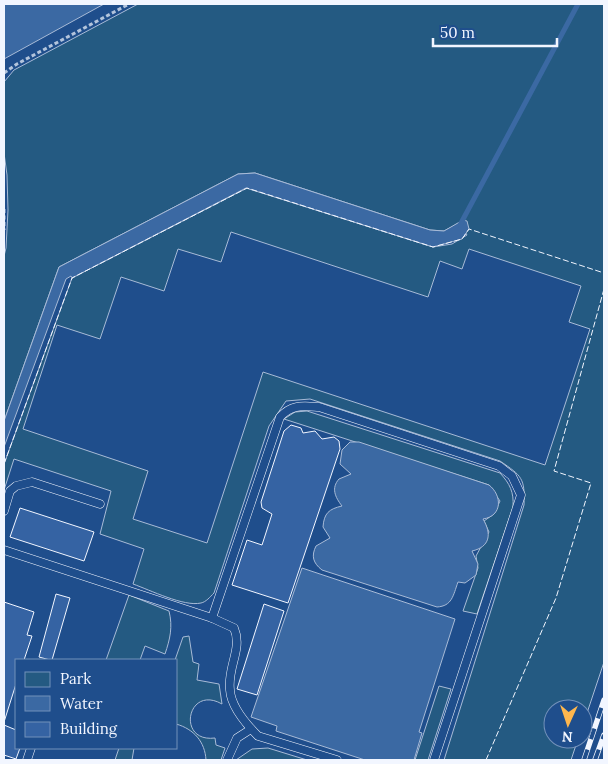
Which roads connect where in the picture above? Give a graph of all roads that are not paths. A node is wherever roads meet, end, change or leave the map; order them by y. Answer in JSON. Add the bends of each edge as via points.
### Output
{"nodes":[{"id":1,"x":100,"y":504,"type":"dead end"},
{"id":2,"x":4,"y":511,"type":"edge"},
{"id":3,"x":4,"y":550,"type":"edge"},
{"id":4,"x":212,"y":618,"type":"junction"},
{"id":5,"x":251,"y":729,"type":"junction"},
{"id":6,"x":227,"y":760,"type":"edge"},
{"id":7,"x":337,"y":760,"type":"edge"},
{"id":8,"x":434,"y":760,"type":"edge"}],
"edges":[{"from":1,"to":2,"type":"lane","via":[[32,482],[10,490]]},
{"from":3,"to":4,"type":"lane"},
{"from":4,"to":5,"type":"lane","via":[[234,628],[237,636],[229,690]]},
{"from":4,"to":8,"type":"lane","via":[[280,417],[287,409],[297,405],[319,407],[499,466],[512,476],[520,494]]},
{"from":5,"to":6,"type":"lane","via":[[237,738]]},
{"from":5,"to":7,"type":"lane","via":[[258,736]]}]}
